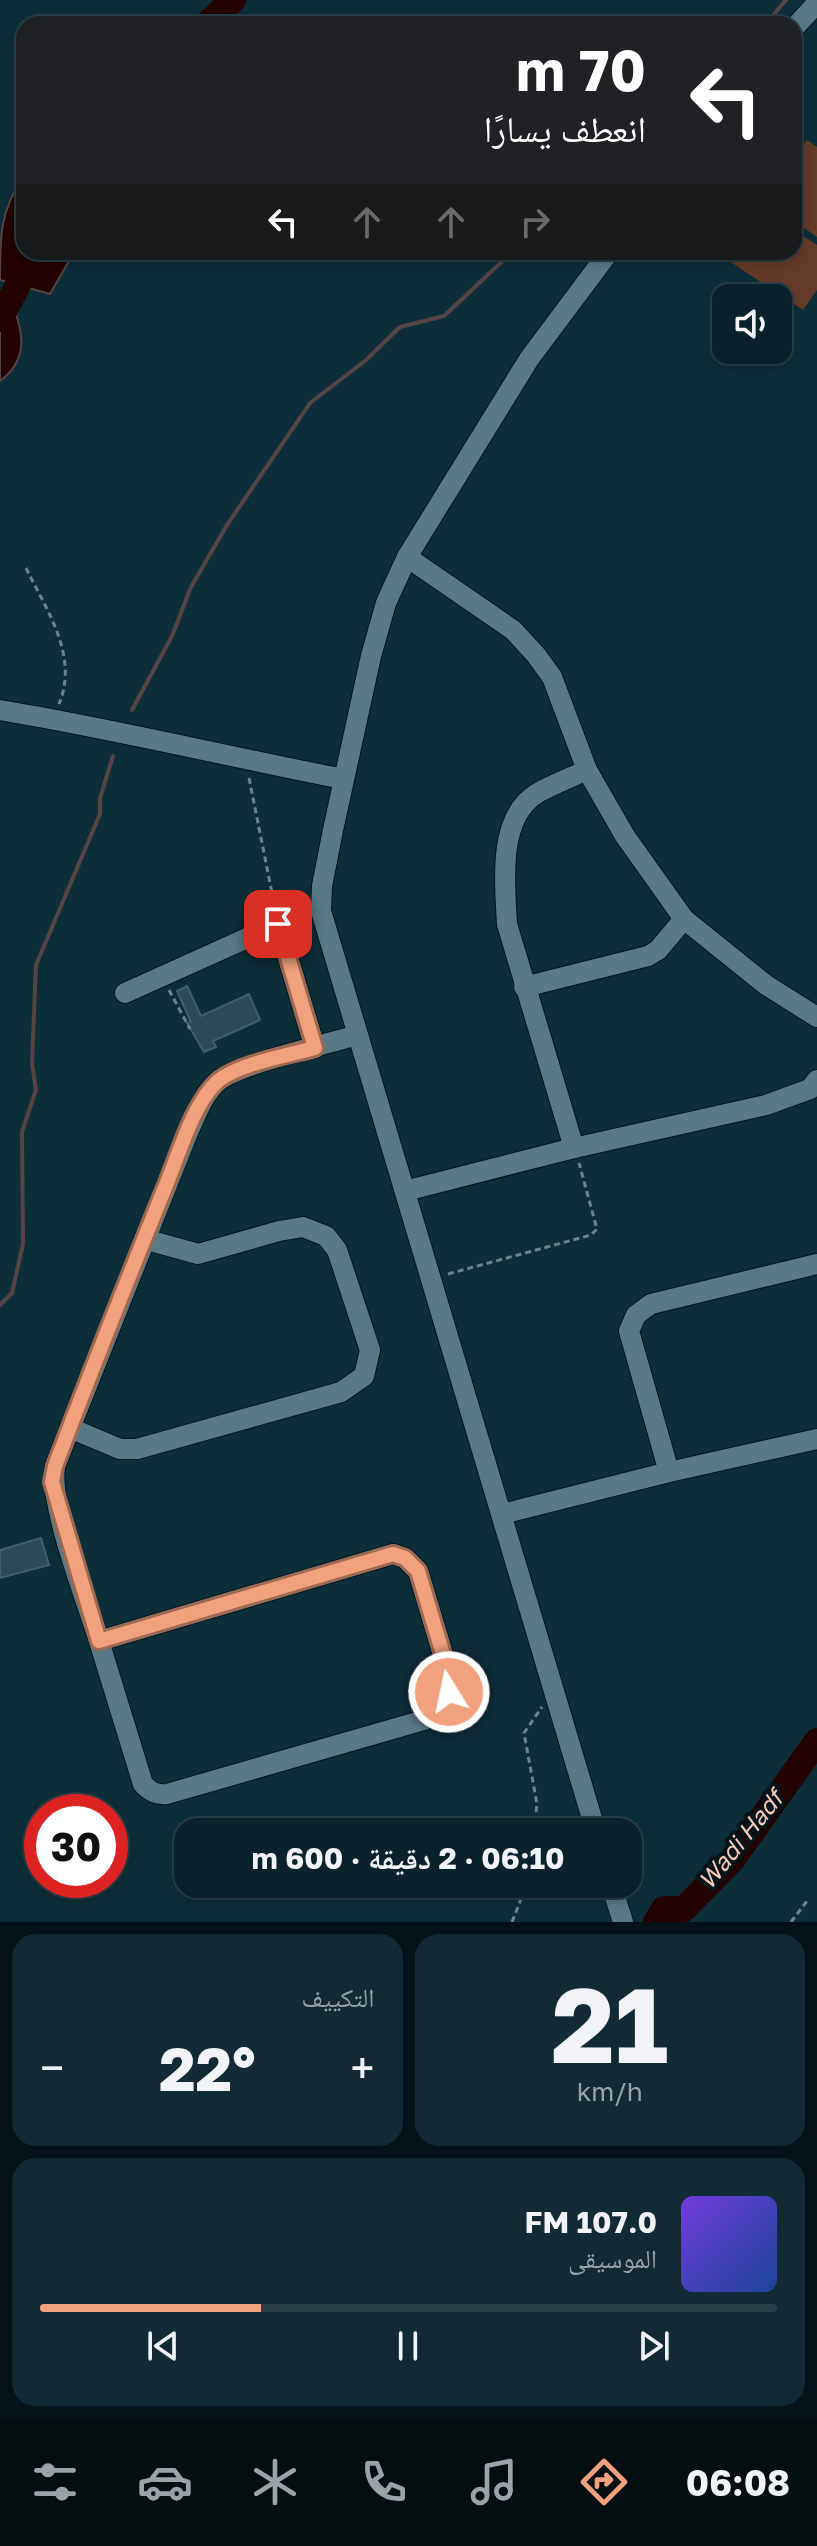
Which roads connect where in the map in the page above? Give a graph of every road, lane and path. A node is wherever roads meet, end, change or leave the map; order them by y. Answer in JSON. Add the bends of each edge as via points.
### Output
{"nodes":[{"id":1,"x":817,"y":3,"type":"edge"},
{"id":2,"x":802,"y":19,"type":"edge"},
{"id":3,"x":603,"y":260,"type":"edge"},
{"id":4,"x":407,"y":557,"type":"junction"},
{"id":5,"x":26,"y":568,"type":"dead end"},
{"id":6,"x":0,"y":710,"type":"edge"},
{"id":7,"x":53,"y":718,"type":"junction"},
{"id":8,"x":244,"y":760,"type":"junction"},
{"id":9,"x":587,"y":770,"type":"junction"},
{"id":10,"x":344,"y":779,"type":"junction"},
{"id":11,"x":684,"y":919,"type":"junction"},
{"id":12,"x":278,"y":924,"type":"junction"},
{"id":13,"x":162,"y":976,"type":"junction"},
{"id":14,"x":524,"y":987,"type":"junction"},
{"id":15,"x":125,"y":993,"type":"dead end"},
{"id":16,"x":817,"y":1017,"type":"edge"},
{"id":17,"x":190,"y":1029,"type":"dead end"},
{"id":18,"x":357,"y":1035,"type":"junction"},
{"id":19,"x":315,"y":1048,"type":"junction"},
{"id":20,"x":817,"y":1080,"type":"edge"},
{"id":21,"x":574,"y":1148,"type":"junction"},
{"id":22,"x":405,"y":1191,"type":"junction"},
{"id":23,"x":144,"y":1239,"type":"junction"},
{"id":24,"x":817,"y":1264,"type":"edge"},
{"id":25,"x":432,"y":1279,"type":"junction"},
{"id":26,"x":70,"y":1428,"type":"junction"},
{"id":27,"x":817,"y":1439,"type":"edge"},
{"id":28,"x":669,"y":1472,"type":"junction"},
{"id":29,"x":502,"y":1514,"type":"junction"},
{"id":30,"x":99,"y":1641,"type":"junction"},
{"id":31,"x":553,"y":1690,"type":"junction"},
{"id":32,"x":536,"y":1818,"type":"edge"},
{"id":33,"x":592,"y":1818,"type":"edge"},
{"id":34,"x":521,"y":1898,"type":"edge"},
{"id":35,"x":615,"y":1898,"type":"edge"},
{"id":36,"x":807,"y":1901,"type":"dead end"},
{"id":37,"x":512,"y":1922,"type":"edge"},
{"id":38,"x":623,"y":1922,"type":"edge"},
{"id":39,"x":791,"y":1922,"type":"edge"}],
"edges":[{"from":1,"to":2,"type":"street"},
{"from":3,"to":4,"type":"street","via":[[529,359]]},
{"from":4,"to":9,"type":"street","via":[[513,630],[536,655],[552,677]]},
{"from":4,"to":10,"type":"street","via":[[386,603]]},
{"from":5,"to":7,"type":"path","via":[[66,658],[66,688]]},
{"from":6,"to":7,"type":"street"},
{"from":7,"to":8,"type":"street"},
{"from":8,"to":10,"type":"street"},
{"from":8,"to":12,"type":"path"},
{"from":9,"to":11,"type":"street","via":[[625,836]]},
{"from":9,"to":14,"type":"street","via":[[534,795],[517,812],[510,834],[507,924]]},
{"from":10,"to":18,"type":"street","via":[[321,911]]},
{"from":11,"to":14,"type":"street","via":[[648,956]]},
{"from":11,"to":16,"type":"street","via":[[766,985]]},
{"from":12,"to":13,"type":"street"},
{"from":12,"to":19,"type":"street"},
{"from":13,"to":15,"type":"street"},
{"from":13,"to":17,"type":"path"},
{"from":14,"to":21,"type":"street"},
{"from":18,"to":19,"type":"street"},
{"from":18,"to":22,"type":"street"},
{"from":19,"to":23,"type":"street","via":[[220,1079],[189,1130]]},
{"from":20,"to":21,"type":"street","via":[[810,1089],[766,1105]]},
{"from":21,"to":22,"type":"street"},
{"from":21,"to":25,"type":"path","via":[[597,1229],[591,1235]]},
{"from":22,"to":25,"type":"street"},
{"from":23,"to":26,"type":"street"},
{"from":23,"to":26,"type":"street","via":[[198,1254],[303,1227],[326,1236],[337,1250],[370,1350],[364,1376],[341,1392],[137,1449],[120,1449]]},
{"from":24,"to":28,"type":"street","via":[[651,1304],[636,1315],[629,1331]]},
{"from":25,"to":29,"type":"street"},
{"from":26,"to":30,"type":"street","via":[[52,1482]]},
{"from":27,"to":28,"type":"street"},
{"from":28,"to":29,"type":"street"},
{"from":29,"to":31,"type":"street"},
{"from":30,"to":30,"type":"street","via":[[143,1784],[160,1795],[424,1720],[437,1711],[451,1681],[418,1571],[393,1554]]},
{"from":31,"to":32,"type":"path","via":[[524,1733]]},
{"from":31,"to":33,"type":"street"},
{"from":34,"to":37,"type":"path"},
{"from":35,"to":38,"type":"street"},
{"from":36,"to":39,"type":"path"}]}
